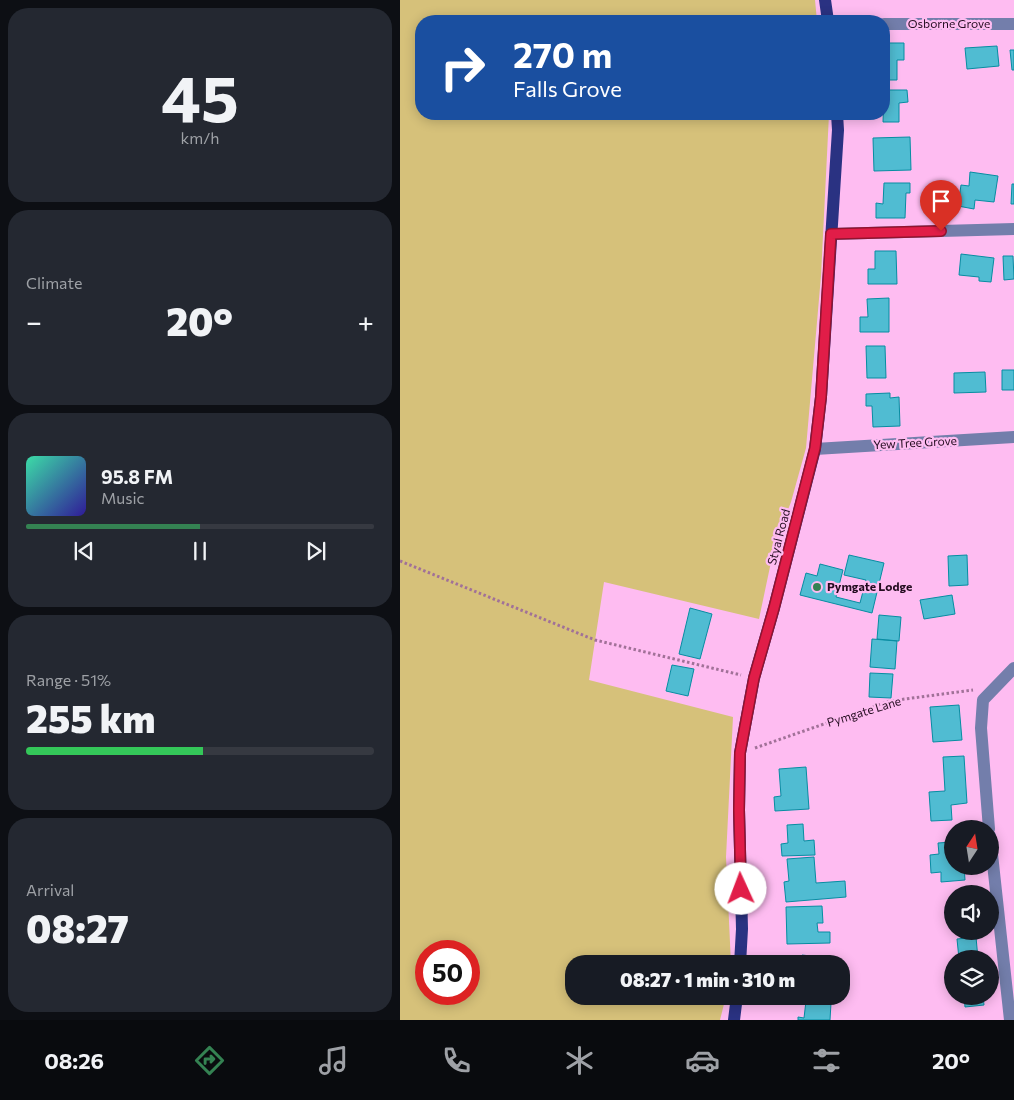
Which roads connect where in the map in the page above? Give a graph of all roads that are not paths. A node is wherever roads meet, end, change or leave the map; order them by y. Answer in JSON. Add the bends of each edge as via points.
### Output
{"nodes":[{"id":1,"x":825,"y":0,"type":"edge"},
{"id":2,"x":827,"y":15,"type":"edge"},
{"id":3,"x":890,"y":24,"type":"edge"},
{"id":4,"x":1014,"y":24,"type":"edge"},
{"id":5,"x":837,"y":120,"type":"edge"},
{"id":6,"x":1014,"y":229,"type":"edge"},
{"id":7,"x":831,"y":234,"type":"junction"},
{"id":8,"x":1014,"y":437,"type":"edge"},
{"id":9,"x":815,"y":448,"type":"junction"},
{"id":10,"x":1014,"y":668,"type":"edge"},
{"id":11,"x":988,"y":820,"type":"edge"},
{"id":12,"x":996,"y":875,"type":"edge"},
{"id":13,"x":741,"y":955,"type":"edge"},
{"id":14,"x":1009,"y":966,"type":"edge"},
{"id":15,"x":736,"y":1005,"type":"edge"},
{"id":16,"x":734,"y":1020,"type":"edge"},
{"id":17,"x":1010,"y":1020,"type":"edge"}],
"edges":[{"from":1,"to":2,"type":"main road"},
{"from":3,"to":4,"type":"street","name":"Osborne Grove"},
{"from":5,"to":7,"type":"main road","name":"Styal Road"},
{"from":6,"to":7,"type":"street"},
{"from":7,"to":9,"type":"main road","name":"Styal Road"},
{"from":8,"to":9,"type":"street","name":"Yew Tree Grove"},
{"from":9,"to":13,"type":"main road","name":"Styal Road","via":[[754,678],[740,753]]},
{"from":10,"to":11,"type":"street","via":[[983,700],[980,728]]},
{"from":12,"to":14,"type":"street"},
{"from":14,"to":17,"type":"street"},
{"from":15,"to":16,"type":"main road"}]}
